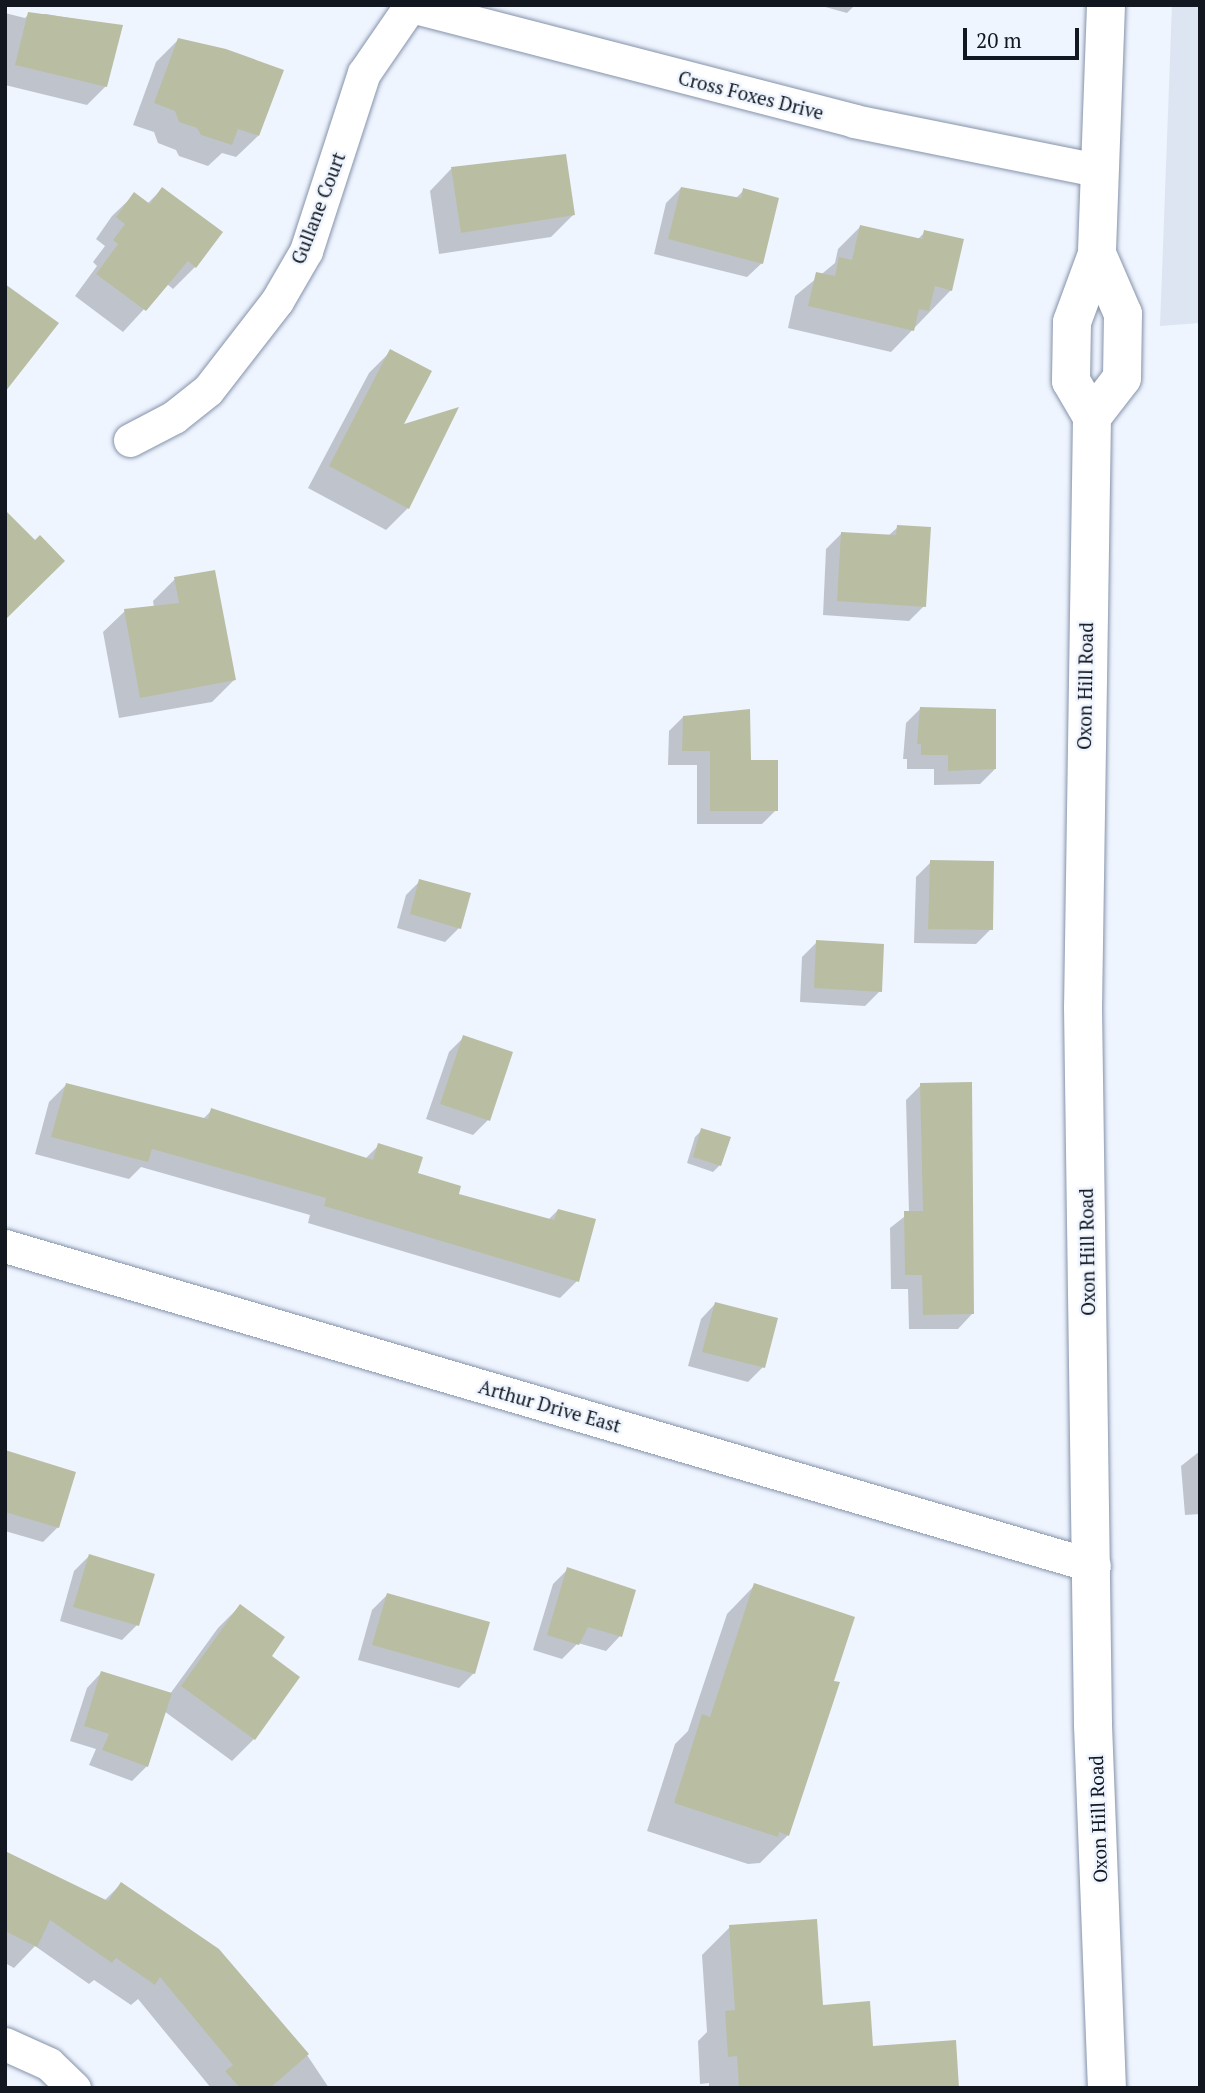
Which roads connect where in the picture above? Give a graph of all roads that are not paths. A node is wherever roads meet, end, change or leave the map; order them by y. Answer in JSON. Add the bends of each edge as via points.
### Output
{"nodes":[{"id":1,"x":1106,"y":5,"type":"edge"},
{"id":2,"x":409,"y":6,"type":"edge"},
{"id":3,"x":1098,"y":170,"type":"junction"},
{"id":4,"x":1097,"y":254,"type":"junction"},
{"id":5,"x":1092,"y":417,"type":"junction"},
{"id":6,"x":130,"y":440,"type":"dead end"},
{"id":7,"x":5,"y":1246,"type":"edge"},
{"id":8,"x":1094,"y":1566,"type":"junction"},
{"id":9,"x":5,"y":2044,"type":"edge"},
{"id":10,"x":75,"y":2088,"type":"edge"},
{"id":11,"x":1107,"y":2088,"type":"edge"}],
"edges":[{"from":1,"to":3,"type":"main road"},
{"from":2,"to":3,"type":"street","name":"Cross Foxes Drive","via":[[854,121]]},
{"from":2,"to":6,"type":"street","name":"Gullane Court","via":[[364,73],[306,251],[277,301],[208,390],[174,417]]},
{"from":3,"to":4,"type":"main road"},
{"from":4,"to":5,"type":"main road","via":[[1072,322],[1071,381]]},
{"from":4,"to":5,"type":"main road","via":[[1123,314],[1122,379]]},
{"from":5,"to":8,"type":"main road","name":"Oxon Hill Road","via":[[1082,939]]},
{"from":7,"to":8,"type":"street","name":"Arthur Drive East"},
{"from":8,"to":11,"type":"main road","name":"Oxon Hill Road","via":[[1093,1725]]},
{"from":9,"to":10,"type":"street","via":[[49,2064]]}]}
